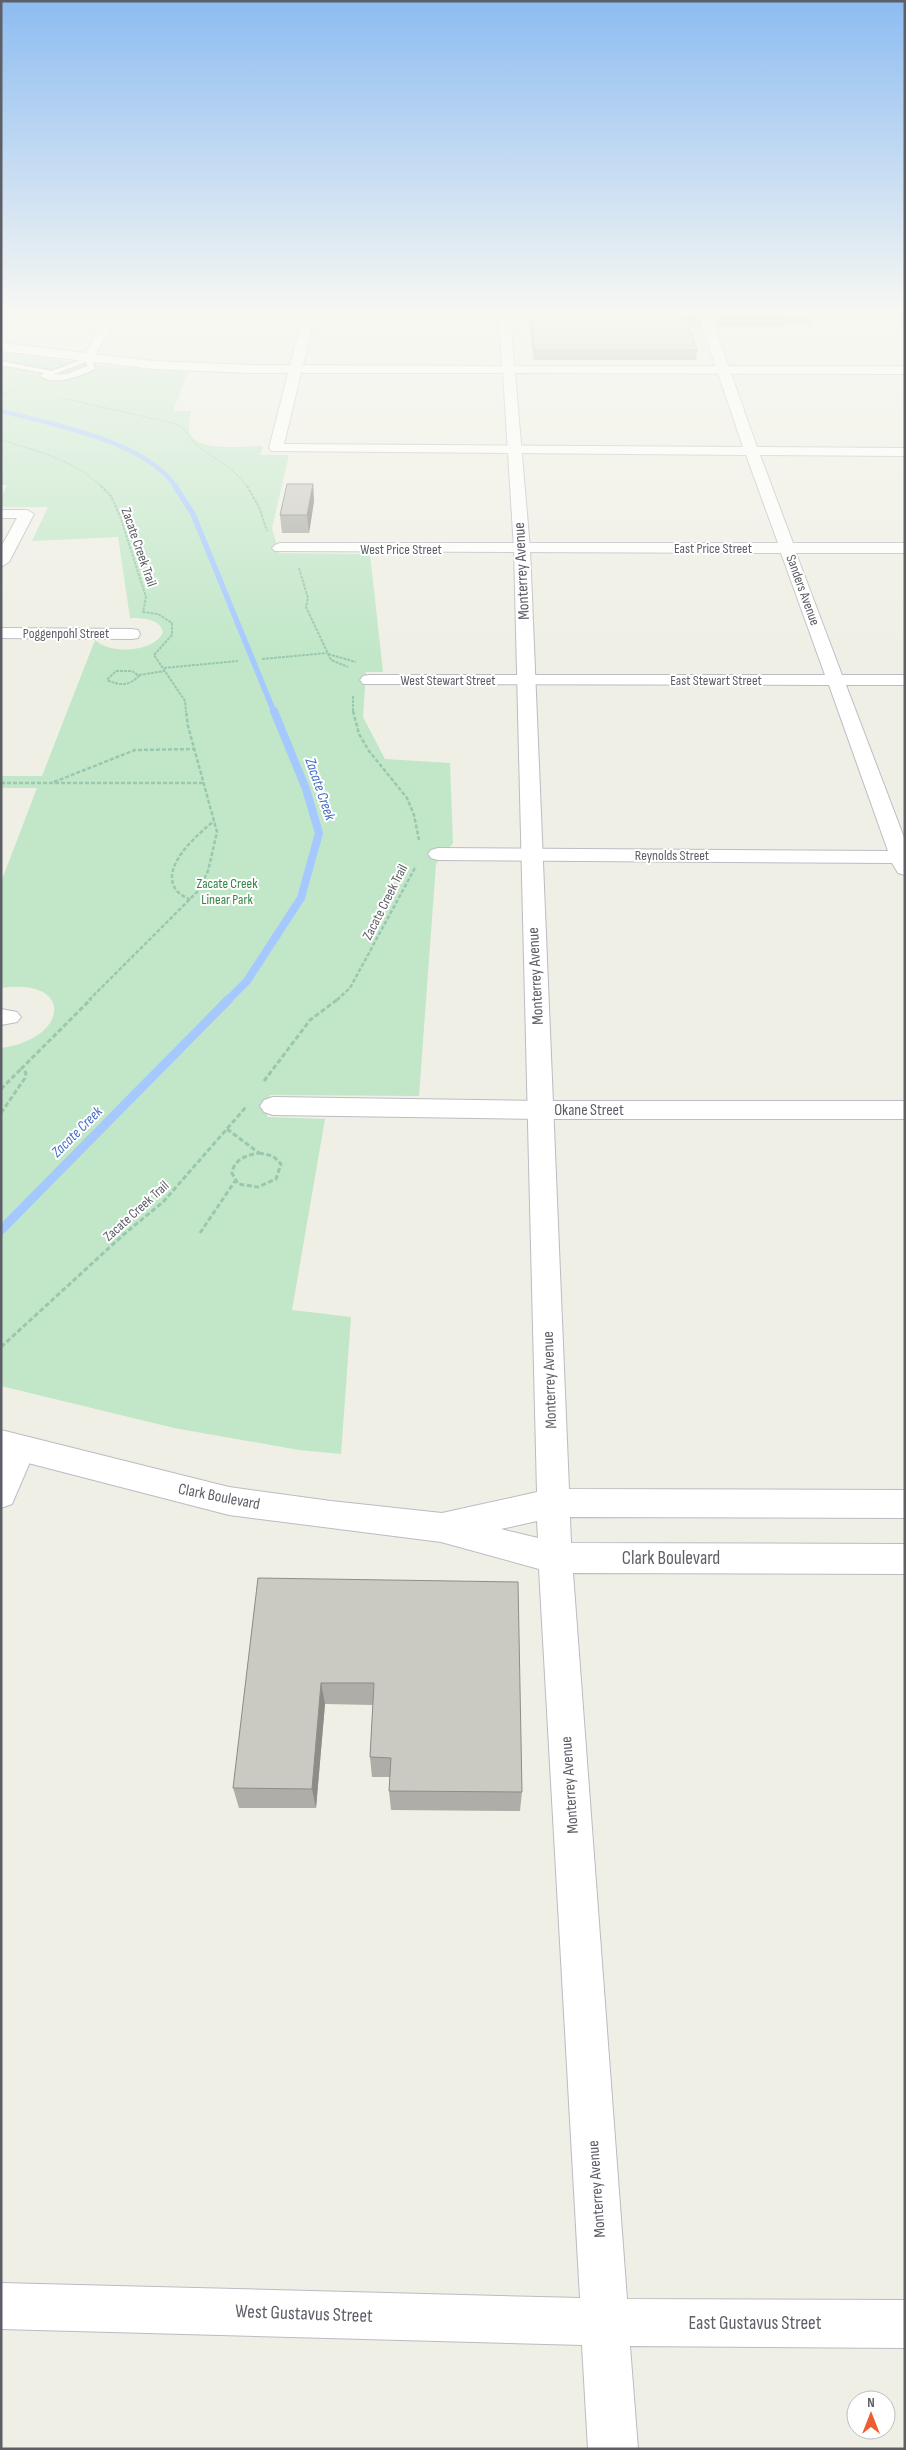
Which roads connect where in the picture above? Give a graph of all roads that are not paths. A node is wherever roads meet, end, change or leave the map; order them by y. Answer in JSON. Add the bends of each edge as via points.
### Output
{"nodes":[{"id":1,"x":282,"y":425,"type":"edge"},
{"id":2,"x":512,"y":425,"type":"edge"},
{"id":3,"x":743,"y":425,"type":"edge"},
{"id":4,"x":514,"y":450,"type":"junction"},
{"id":5,"x":751,"y":450,"type":"junction"},
{"id":6,"x":905,"y":452,"type":"edge"},
{"id":7,"x":1,"y":514,"type":"edge"},
{"id":8,"x":274,"y":544,"type":"road end"},
{"id":9,"x":787,"y":548,"type":"junction"},
{"id":10,"x":905,"y":548,"type":"edge"},
{"id":11,"x":522,"y":549,"type":"junction"},
{"id":12,"x":1,"y":562,"type":"edge"},
{"id":13,"x":1,"y":633,"type":"edge"},
{"id":14,"x":132,"y":634,"type":"dead end"},
{"id":15,"x":369,"y":680,"type":"dead end"},
{"id":16,"x":527,"y":680,"type":"junction"},
{"id":17,"x":836,"y":680,"type":"junction"},
{"id":18,"x":905,"y":680,"type":"edge"},
{"id":19,"x":438,"y":854,"type":"dead end"},
{"id":20,"x":530,"y":854,"type":"junction"},
{"id":21,"x":903,"y":861,"type":"edge"},
{"id":22,"x":273,"y":1106,"type":"dead end"},
{"id":23,"x":542,"y":1110,"type":"junction"},
{"id":24,"x":905,"y":1110,"type":"edge"},
{"id":25,"x":10,"y":1445,"type":"edge"},
{"id":26,"x":1,"y":1494,"type":"edge"},
{"id":27,"x":554,"y":1503,"type":"junction"},
{"id":28,"x":905,"y":1504,"type":"edge"},
{"id":29,"x":441,"y":1527,"type":"junction"},
{"id":30,"x":555,"y":1558,"type":"junction"},
{"id":31,"x":905,"y":1559,"type":"edge"},
{"id":32,"x":1,"y":2306,"type":"edge"},
{"id":33,"x":606,"y":2322,"type":"junction"},
{"id":34,"x":905,"y":2324,"type":"edge"},
{"id":35,"x":613,"y":2449,"type":"edge"}],
"edges":[{"from":1,"to":4,"type":"street","via":[[276,448]]},
{"from":2,"to":4,"type":"street","name":"Monterrey Avenue"},
{"from":3,"to":5,"type":"street","name":"Sanders Avenue"},
{"from":4,"to":5,"type":"street"},
{"from":4,"to":11,"type":"street","name":"Monterrey Avenue"},
{"from":5,"to":6,"type":"street"},
{"from":5,"to":9,"type":"street","name":"Sanders Avenue"},
{"from":7,"to":12,"type":"street","via":[[27,514]]},
{"from":8,"to":11,"type":"street","name":"West Price Street"},
{"from":9,"to":10,"type":"street","name":"East Price Street"},
{"from":9,"to":11,"type":"street","name":"East Price Street"},
{"from":9,"to":17,"type":"street","name":"Sanders Avenue"},
{"from":11,"to":16,"type":"street","name":"Monterrey Avenue"},
{"from":13,"to":14,"type":"street","name":"Poggenpohl Street"},
{"from":15,"to":16,"type":"street","name":"West Stewart Street"},
{"from":16,"to":17,"type":"street","name":"East Stewart Street"},
{"from":16,"to":20,"type":"street","name":"Monterrey Avenue"},
{"from":17,"to":18,"type":"street","name":"East Stewart Street"},
{"from":17,"to":21,"type":"street","name":"Sanders Avenue"},
{"from":19,"to":20,"type":"street","name":"Reynolds Street"},
{"from":20,"to":21,"type":"street","name":"Reynolds Street"},
{"from":20,"to":23,"type":"street","name":"Monterrey Avenue"},
{"from":22,"to":23,"type":"street","name":"Okane Street"},
{"from":23,"to":24,"type":"street","name":"Okane Street"},
{"from":23,"to":27,"type":"street","name":"Monterrey Avenue"},
{"from":25,"to":26,"type":"street"},
{"from":25,"to":29,"type":"street","name":"Clark Boulevard","via":[[228,1501]]},
{"from":27,"to":28,"type":"street","name":"Clark Boulevard"},
{"from":27,"to":29,"type":"street","name":"Clark Boulevard"},
{"from":27,"to":30,"type":"street","name":"Monterrey Avenue"},
{"from":29,"to":30,"type":"street","name":"Clark Boulevard"},
{"from":30,"to":31,"type":"street","name":"Clark Boulevard"},
{"from":30,"to":33,"type":"street","name":"Monterrey Avenue"},
{"from":32,"to":33,"type":"street","name":"West Gustavus Street"},
{"from":33,"to":34,"type":"street","name":"East Gustavus Street"},
{"from":33,"to":35,"type":"street","name":"Monterrey Avenue"}]}
